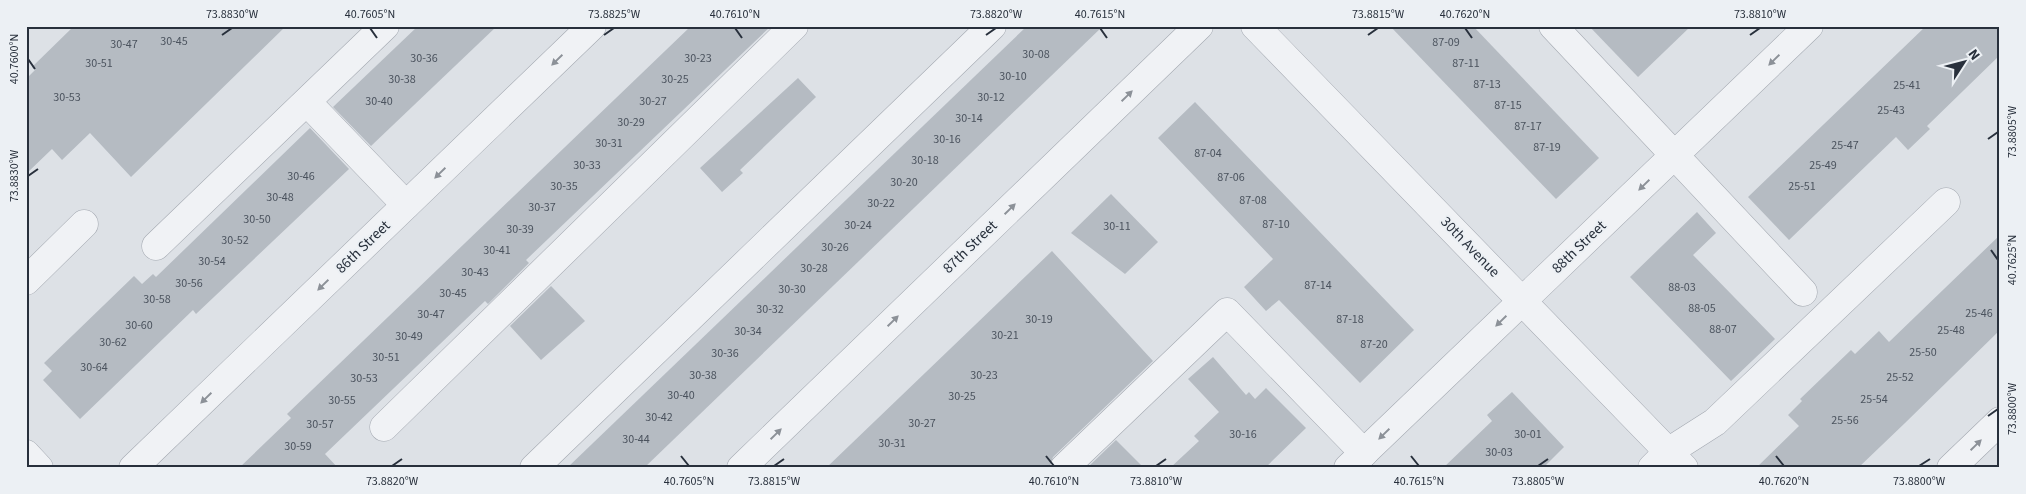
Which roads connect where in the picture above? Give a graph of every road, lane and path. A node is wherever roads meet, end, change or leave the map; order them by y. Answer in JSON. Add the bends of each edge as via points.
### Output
{"nodes":[{"id":1,"x":385,"y":26,"type":"edge"},
{"id":2,"x":592,"y":26,"type":"edge"},
{"id":3,"x":794,"y":26,"type":"edge"},
{"id":4,"x":992,"y":26,"type":"edge"},
{"id":5,"x":1199,"y":26,"type":"edge"},
{"id":6,"x":1255,"y":26,"type":"edge"},
{"id":7,"x":1553,"y":26,"type":"edge"},
{"id":8,"x":1809,"y":26,"type":"edge"},
{"id":9,"x":307,"y":102,"type":"junction"},
{"id":10,"x":1675,"y":155,"type":"junction"},
{"id":11,"x":1946,"y":202,"type":"dead end"},
{"id":12,"x":406,"y":205,"type":"junction"},
{"id":13,"x":84,"y":224,"type":"dead end"},
{"id":14,"x":156,"y":246,"type":"dead end"},
{"id":15,"x":26,"y":280,"type":"edge"},
{"id":16,"x":1803,"y":292,"type":"dead end"},
{"id":17,"x":1522,"y":301,"type":"junction"},
{"id":18,"x":2000,"y":421,"type":"edge"},
{"id":19,"x":384,"y":428,"type":"dead end"},
{"id":20,"x":26,"y":454,"type":"edge"},
{"id":21,"x":1356,"y":460,"type":"edge"},
{"id":22,"x":1668,"y":462,"type":"edge"},
{"id":23,"x":39,"y":468,"type":"edge"},
{"id":24,"x":133,"y":468,"type":"edge"},
{"id":25,"x":534,"y":468,"type":"edge"},
{"id":26,"x":741,"y":468,"type":"edge"},
{"id":27,"x":1064,"y":468,"type":"edge"},
{"id":28,"x":1952,"y":468,"type":"edge"}],
"edges":[{"from":1,"to":9,"type":"street"},
{"from":2,"to":12,"type":"street","name":"86th Street","one_way":true},
{"from":3,"to":19,"type":"street"},
{"from":4,"to":25,"type":"street"},
{"from":26,"to":5,"type":"street","name":"87th Street","one_way":true},
{"from":6,"to":17,"type":"street","name":"30th Avenue"},
{"from":7,"to":10,"type":"street"},
{"from":8,"to":10,"type":"street","name":"88th Street","one_way":true},
{"from":9,"to":12,"type":"street"},
{"from":9,"to":14,"type":"street"},
{"from":10,"to":16,"type":"street"},
{"from":10,"to":17,"type":"street","name":"88th Street","one_way":true},
{"from":11,"to":22,"type":"street"},
{"from":12,"to":24,"type":"street","name":"86th Street","one_way":true},
{"from":13,"to":15,"type":"street"},
{"from":17,"to":21,"type":"street","name":"88th Street","one_way":true},
{"from":17,"to":22,"type":"street","name":"30th Avenue"},
{"from":28,"to":18,"type":"street","one_way":true},
{"from":20,"to":23,"type":"street"},
{"from":21,"to":27,"type":"street","via":[[1227,312]]}]}
